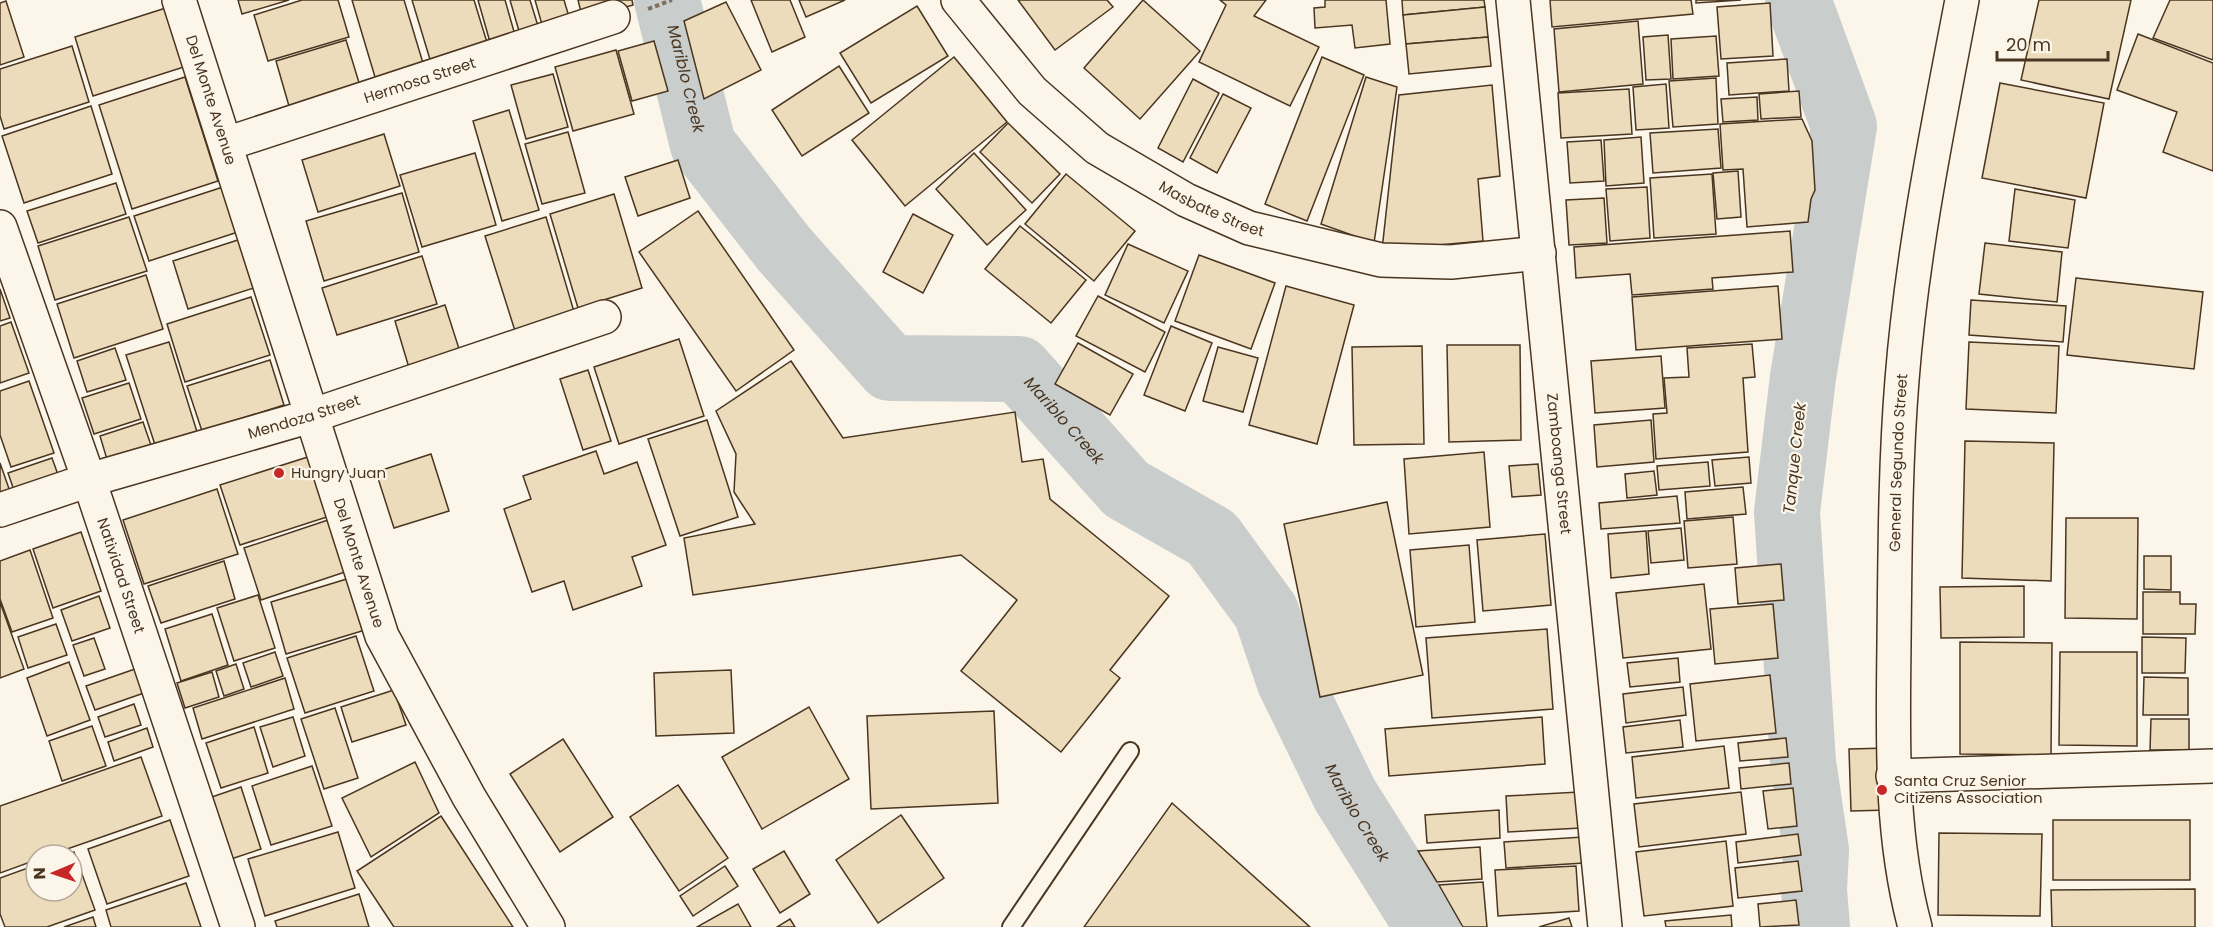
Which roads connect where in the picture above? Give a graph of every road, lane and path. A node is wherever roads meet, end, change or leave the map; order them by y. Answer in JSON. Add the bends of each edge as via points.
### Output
{"nodes":[{"id":1,"x":179,"y":0,"type":"edge"},
{"id":2,"x":958,"y":0,"type":"edge"},
{"id":3,"x":1513,"y":0,"type":"edge"},
{"id":4,"x":1962,"y":0,"type":"edge"},
{"id":5,"x":614,"y":17,"type":"dead end"},
{"id":6,"x":226,"y":144,"type":"junction"},
{"id":7,"x":0,"y":227,"type":"edge"},
{"id":8,"x":1539,"y":252,"type":"junction"},
{"id":9,"x":604,"y":317,"type":"dead end"},
{"id":10,"x":311,"y":416,"type":"junction"},
{"id":11,"x":89,"y":480,"type":"junction"},
{"id":12,"x":0,"y":510,"type":"edge"},
{"id":13,"x":1130,"y":751,"type":"dead end"},
{"id":14,"x":2213,"y":766,"type":"edge"},
{"id":15,"x":1893,"y":776,"type":"junction"},
{"id":16,"x":237,"y":927,"type":"edge"},
{"id":17,"x":548,"y":927,"type":"edge"},
{"id":18,"x":1011,"y":927,"type":"edge"},
{"id":19,"x":1605,"y":927,"type":"edge"},
{"id":20,"x":1915,"y":927,"type":"edge"}],
"edges":[{"from":1,"to":6,"type":"street","name":"Del Monte Avenue"},
{"from":2,"to":8,"type":"street","name":"Masbate Street","via":[[1032,92],[1098,148],[1186,200],[1249,228],[1381,260],[1451,262]]},
{"from":3,"to":8,"type":"street","name":"Zamboanga Street"},
{"from":4,"to":15,"type":"street","name":"General Segundo Street","via":[[1921,219],[1902,380],[1895,529]]},
{"from":5,"to":6,"type":"street","name":"Hermosa Street"},
{"from":6,"to":10,"type":"street","name":"Del Monte Avenue"},
{"from":7,"to":11,"type":"street","name":"Natividad Street"},
{"from":8,"to":19,"type":"street","name":"Zamboanga Street"},
{"from":9,"to":10,"type":"street","name":"Mendoza Street"},
{"from":10,"to":11,"type":"street","name":"Mendoza Street"},
{"from":10,"to":17,"type":"street","name":"Del Monte Avenue","via":[[382,636],[454,771]]},
{"from":11,"to":12,"type":"street","name":"Mendoza Street"},
{"from":11,"to":16,"type":"street","name":"Natividad Street"},
{"from":13,"to":18,"type":"lane"},
{"from":14,"to":15,"type":"street"},
{"from":15,"to":20,"type":"street","name":"General Segundo Street","via":[[1898,835]]}]}
